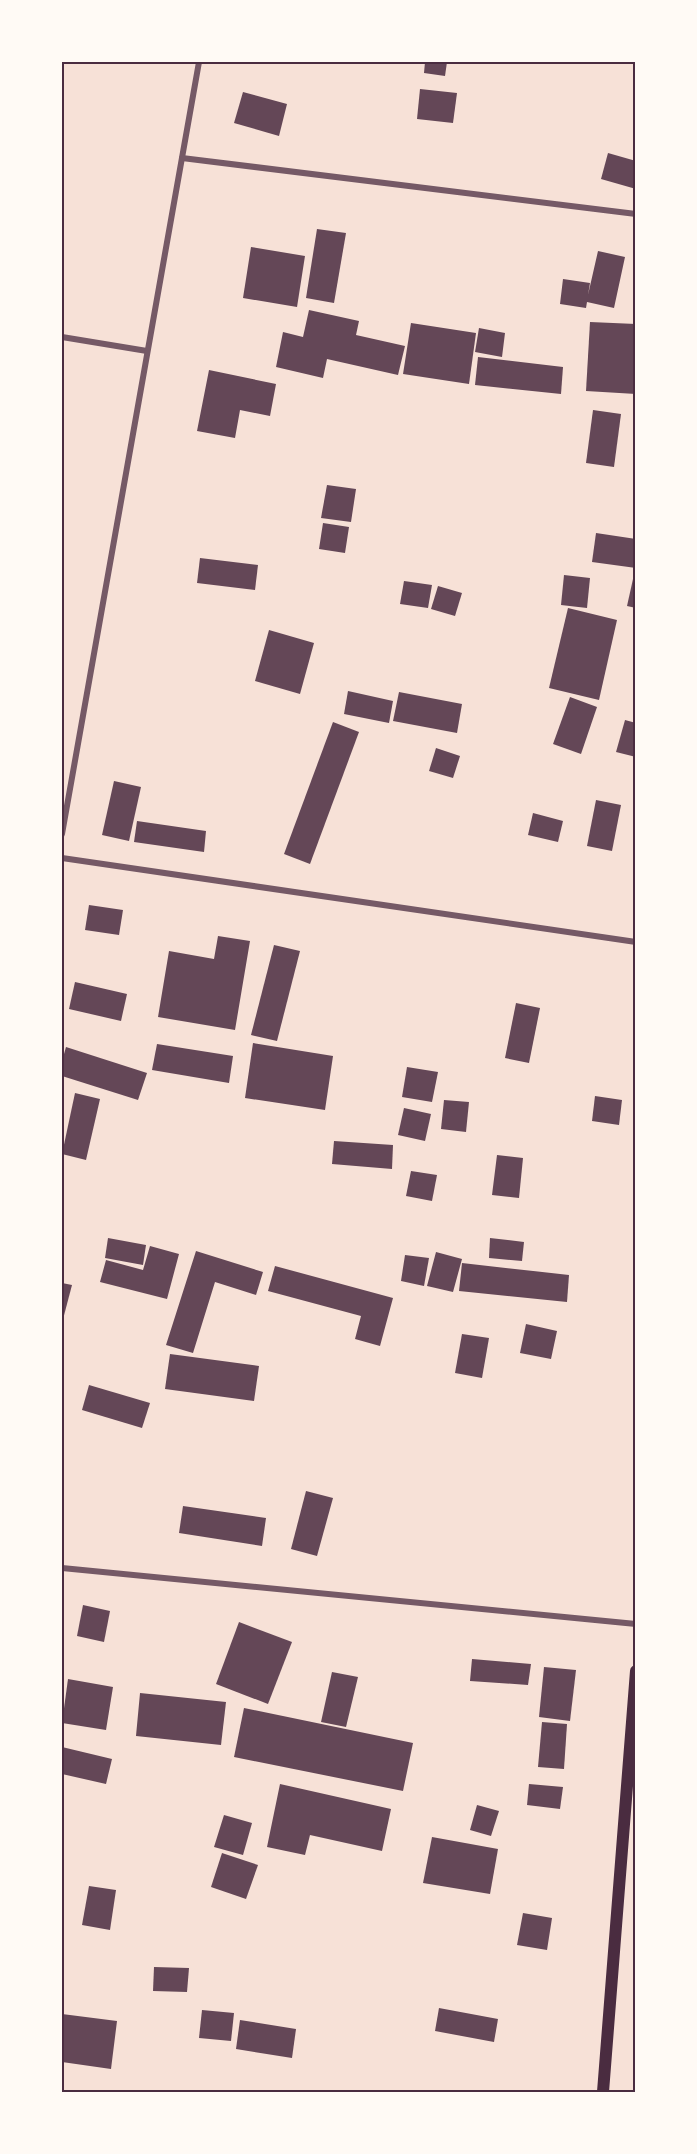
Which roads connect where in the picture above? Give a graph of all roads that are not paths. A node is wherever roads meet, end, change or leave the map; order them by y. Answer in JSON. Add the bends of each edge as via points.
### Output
{"nodes":[{"id":1,"x":199,"y":62,"type":"edge"},
{"id":2,"x":182,"y":158,"type":"junction"},
{"id":3,"x":636,"y":214,"type":"edge"},
{"id":4,"x":62,"y":337,"type":"edge"},
{"id":5,"x":147,"y":351,"type":"junction"},
{"id":6,"x":62,"y":834,"type":"edge"},
{"id":7,"x":62,"y":858,"type":"edge"},
{"id":8,"x":636,"y":942,"type":"edge"},
{"id":9,"x":62,"y":1568,"type":"edge"},
{"id":10,"x":636,"y":1624,"type":"edge"},
{"id":11,"x":636,"y":1671,"type":"edge"},
{"id":12,"x":603,"y":2092,"type":"edge"}],
"edges":[{"from":1,"to":2,"type":"street"},
{"from":2,"to":3,"type":"street"},
{"from":2,"to":5,"type":"street"},
{"from":4,"to":5,"type":"street"},
{"from":5,"to":6,"type":"street"},
{"from":7,"to":8,"type":"street"},
{"from":9,"to":10,"type":"street"},
{"from":11,"to":12,"type":"main road"}]}
